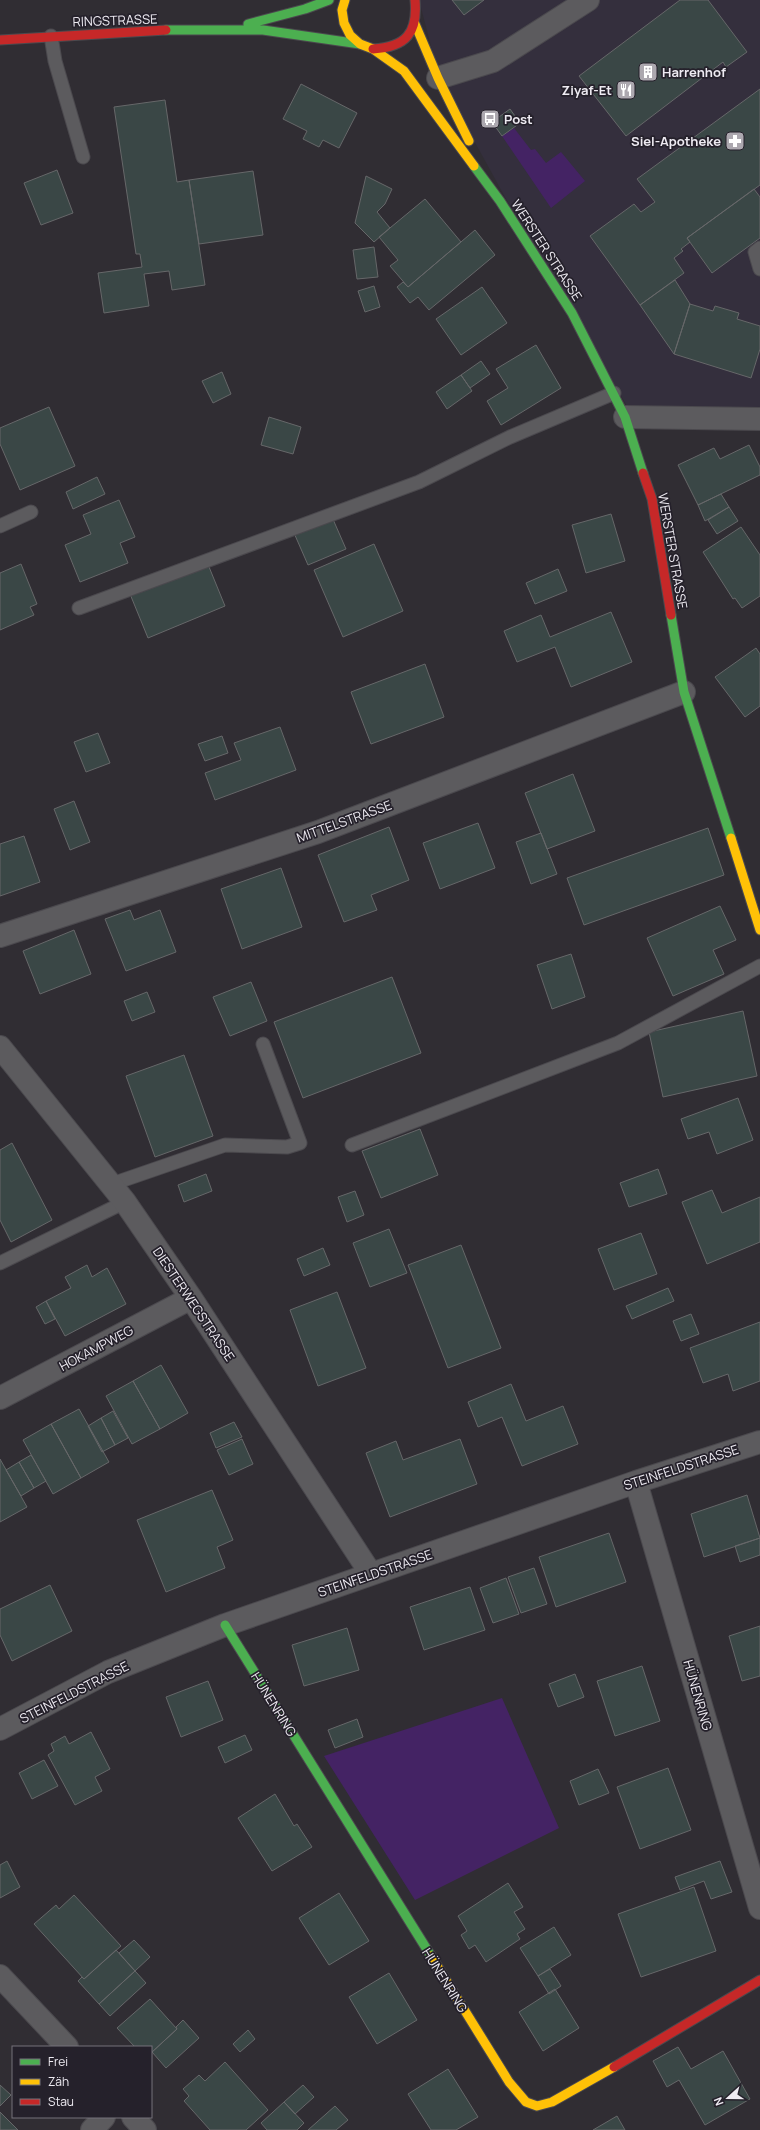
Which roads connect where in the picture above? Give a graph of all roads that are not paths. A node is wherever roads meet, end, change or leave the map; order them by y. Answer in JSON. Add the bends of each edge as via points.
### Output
{"nodes":[{"id":1,"x":329,"y":0,"type":"edge"},
{"id":2,"x":345,"y":0,"type":"edge"},
{"id":3,"x":415,"y":0,"type":"edge"},
{"id":4,"x":588,"y":0,"type":"edge"},
{"id":5,"x":415,"y":24,"type":"junction"},
{"id":6,"x":232,"y":29,"type":"junction"},
{"id":7,"x":51,"y":36,"type":"junction"},
{"id":8,"x":0,"y":40,"type":"edge"},
{"id":9,"x":360,"y":44,"type":"junction"},
{"id":10,"x":373,"y":49,"type":"junction"},
{"id":11,"x":438,"y":78,"type":"junction"},
{"id":12,"x":83,"y":157,"type":"dead end"},
{"id":13,"x":500,"y":201,"type":"junction"},
{"id":14,"x":760,"y":248,"type":"edge"},
{"id":15,"x":760,"y":269,"type":"edge"},
{"id":16,"x":614,"y":393,"type":"junction"},
{"id":17,"x":625,"y":417,"type":"junction"},
{"id":18,"x":760,"y":419,"type":"edge"},
{"id":19,"x":31,"y":512,"type":"dead end"},
{"id":20,"x":0,"y":526,"type":"edge"},
{"id":21,"x":79,"y":608,"type":"dead end"},
{"id":22,"x":684,"y":692,"type":"junction"},
{"id":23,"x":760,"y":930,"type":"edge"},
{"id":24,"x":0,"y":936,"type":"edge"},
{"id":25,"x":760,"y":966,"type":"edge"},
{"id":26,"x":263,"y":1044,"type":"dead end"},
{"id":27,"x":0,"y":1047,"type":"edge"},
{"id":28,"x":352,"y":1145,"type":"dead end"},
{"id":29,"x":112,"y":1184,"type":"junction"},
{"id":30,"x":125,"y":1202,"type":"junction"},
{"id":31,"x":0,"y":1263,"type":"edge"},
{"id":32,"x":191,"y":1298,"type":"junction"},
{"id":33,"x":0,"y":1398,"type":"edge"},
{"id":34,"x":760,"y":1442,"type":"edge"},
{"id":35,"x":636,"y":1482,"type":"junction"},
{"id":36,"x":371,"y":1574,"type":"junction"},
{"id":37,"x":225,"y":1626,"type":"junction"},
{"id":38,"x":0,"y":1729,"type":"edge"},
{"id":39,"x":760,"y":1908,"type":"edge"},
{"id":40,"x":0,"y":1976,"type":"edge"},
{"id":41,"x":760,"y":1980,"type":"edge"},
{"id":42,"x":66,"y":2046,"type":"edge"},
{"id":43,"x":103,"y":2118,"type":"edge"},
{"id":44,"x":134,"y":2118,"type":"edge"},
{"id":45,"x":92,"y":2130,"type":"edge"},
{"id":46,"x":145,"y":2130,"type":"edge"}],
"edges":[{"from":1,"to":6,"type":"main road","name":"RINGSTRASSE"},
{"from":2,"to":9,"type":"main road","name":"WERSTER STRASSE","via":[[342,10],[344,23],[350,35]]},
{"from":3,"to":5,"type":"main road","name":"WERSTER STRASSE"},
{"from":4,"to":11,"type":"street","via":[[493,61]]},
{"from":5,"to":10,"type":"main road","name":"WERSTER STRASSE","via":[[409,36],[399,45]]},
{"from":5,"to":11,"type":"main road","name":"WERSTER STRASSE"},
{"from":6,"to":7,"type":"main road","name":"RINGSTRASSE","via":[[97,32]]},
{"from":6,"to":9,"type":"main road","name":"RINGSTRASSE","via":[[308,35]]},
{"from":7,"to":8,"type":"main road","name":"RINGSTRASSE"},
{"from":7,"to":12,"type":"lane","via":[[55,61]]},
{"from":9,"to":10,"type":"main road","name":"WERSTER STRASSE"},
{"from":10,"to":13,"type":"main road","name":"WERSTER STRASSE","via":[[404,71]]},
{"from":11,"to":13,"type":"main road","name":"WERSTER STRASSE"},
{"from":13,"to":16,"type":"main road","name":"WERSTER STRASSE","via":[[572,314]]},
{"from":14,"to":15,"type":"lane","via":[[755,252]]},
{"from":16,"to":17,"type":"main road","name":"WERSTER STRASSE"},
{"from":16,"to":21,"type":"lane","via":[[510,437],[419,482]]},
{"from":17,"to":18,"type":"street"},
{"from":17,"to":22,"type":"main road","name":"WERSTER STRASSE","via":[[652,499]]},
{"from":19,"to":20,"type":"lane"},
{"from":22,"to":23,"type":"main road","name":"WERSTER STRASSE"},
{"from":22,"to":24,"type":"street","name":"MITTELSTRASSE","via":[[318,832]]},
{"from":25,"to":28,"type":"lane","via":[[618,1042]]},
{"from":26,"to":29,"type":"lane","via":[[300,1142],[287,1147],[225,1145]]},
{"from":27,"to":29,"type":"street","name":"DIESTERWEGSTRASSE"},
{"from":29,"to":30,"type":"street","name":"DIESTERWEGSTRASSE"},
{"from":30,"to":31,"type":"lane"},
{"from":30,"to":32,"type":"street","name":"DIESTERWEGSTRASSE"},
{"from":32,"to":33,"type":"street","name":"HOKAMPWEG"},
{"from":32,"to":36,"type":"street","name":"DIESTERWEGSTRASSE"},
{"from":34,"to":35,"type":"street","name":"STEINFELDSTRASSE"},
{"from":35,"to":36,"type":"street","name":"STEINFELDSTRASSE"},
{"from":35,"to":39,"type":"street","name":"HÜNENRING"},
{"from":36,"to":37,"type":"street","name":"STEINFELDSTRASSE"},
{"from":37,"to":38,"type":"street","name":"STEINFELDSTRASSE","via":[[108,1672]]},
{"from":37,"to":41,"type":"main road","name":"HÜNENRING","via":[[509,2082],[531,2106],[544,2106],[563,2097]]},
{"from":40,"to":42,"type":"street"},
{"from":43,"to":45,"type":"street"},
{"from":44,"to":46,"type":"street"}]}
